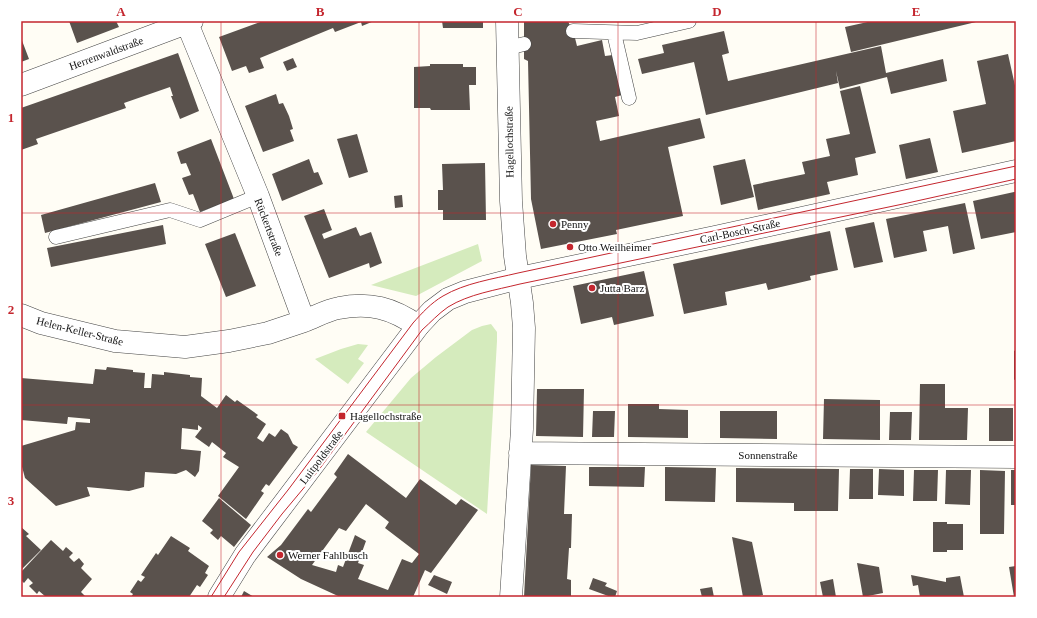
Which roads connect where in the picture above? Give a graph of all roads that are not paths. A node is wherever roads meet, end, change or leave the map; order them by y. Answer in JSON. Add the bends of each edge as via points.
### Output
{"nodes":[{"id":1,"x":507,"y":21,"type":"edge"},
{"id":2,"x":689,"y":21,"type":"edge"},
{"id":3,"x":189,"y":22,"type":"edge"},
{"id":4,"x":160,"y":27,"type":"edge"},
{"id":5,"x":573,"y":31,"type":"dead end"},
{"id":6,"x":614,"y":32,"type":"junction"},
{"id":7,"x":21,"y":85,"type":"edge"},
{"id":8,"x":629,"y":98,"type":"dead end"},
{"id":9,"x":1016,"y":171,"type":"edge"},
{"id":10,"x":258,"y":196,"type":"junction"},
{"id":11,"x":56,"y":237,"type":"dead end"},
{"id":12,"x":518,"y":278,"type":"junction"},
{"id":13,"x":465,"y":292,"type":"joint"},
{"id":14,"x":21,"y":315,"type":"edge"},
{"id":15,"x":304,"y":321,"type":"junction"},
{"id":16,"x":418,"y":326,"type":"junction"},
{"id":17,"x":520,"y":453,"type":"junction"},
{"id":18,"x":1016,"y":457,"type":"edge"},
{"id":19,"x":219,"y":597,"type":"edge"},
{"id":20,"x":512,"y":597,"type":"edge"}],
"edges":[{"from":1,"to":12,"type":"street","name":"Hagellochstraße","via":[[516,46],[511,201]]},
{"from":2,"to":6,"type":"lane","via":[[637,33]]},
{"from":3,"to":4,"type":"street","name":"Herrenwaldstraße"},
{"from":3,"to":10,"type":"street","name":"Rückertstraße"},
{"from":4,"to":7,"type":"street","name":"Herrenwaldstraße"},
{"from":5,"to":6,"type":"lane"},
{"from":6,"to":8,"type":"lane"},
{"from":9,"to":12,"type":"street","name":"Carl-Bosch-Straße"},
{"from":10,"to":11,"type":"lane","via":[[200,220],[170,210]]},
{"from":10,"to":15,"type":"street","name":"Rückertstraße"},
{"from":12,"to":13,"type":"street","name":"Carl-Bosch-Straße"},
{"from":12,"to":17,"type":"street","name":"Hagellochstraße","via":[[524,328]]},
{"from":13,"to":16,"type":"street","name":"Luitpoldstraße","via":[[448,299]]},
{"from":14,"to":15,"type":"street","name":"Helen-Keller-Straße","via":[[40,323],[115,341],[185,347],[229,342]]},
{"from":15,"to":16,"type":"street","via":[[338,308],[365,306],[396,313]]},
{"from":16,"to":19,"type":"street","name":"Luitpoldstraße","via":[[245,555]]},
{"from":17,"to":18,"type":"street","name":"Sonnenstraße"},
{"from":17,"to":20,"type":"street","name":"Hagellochstraße"}]}
